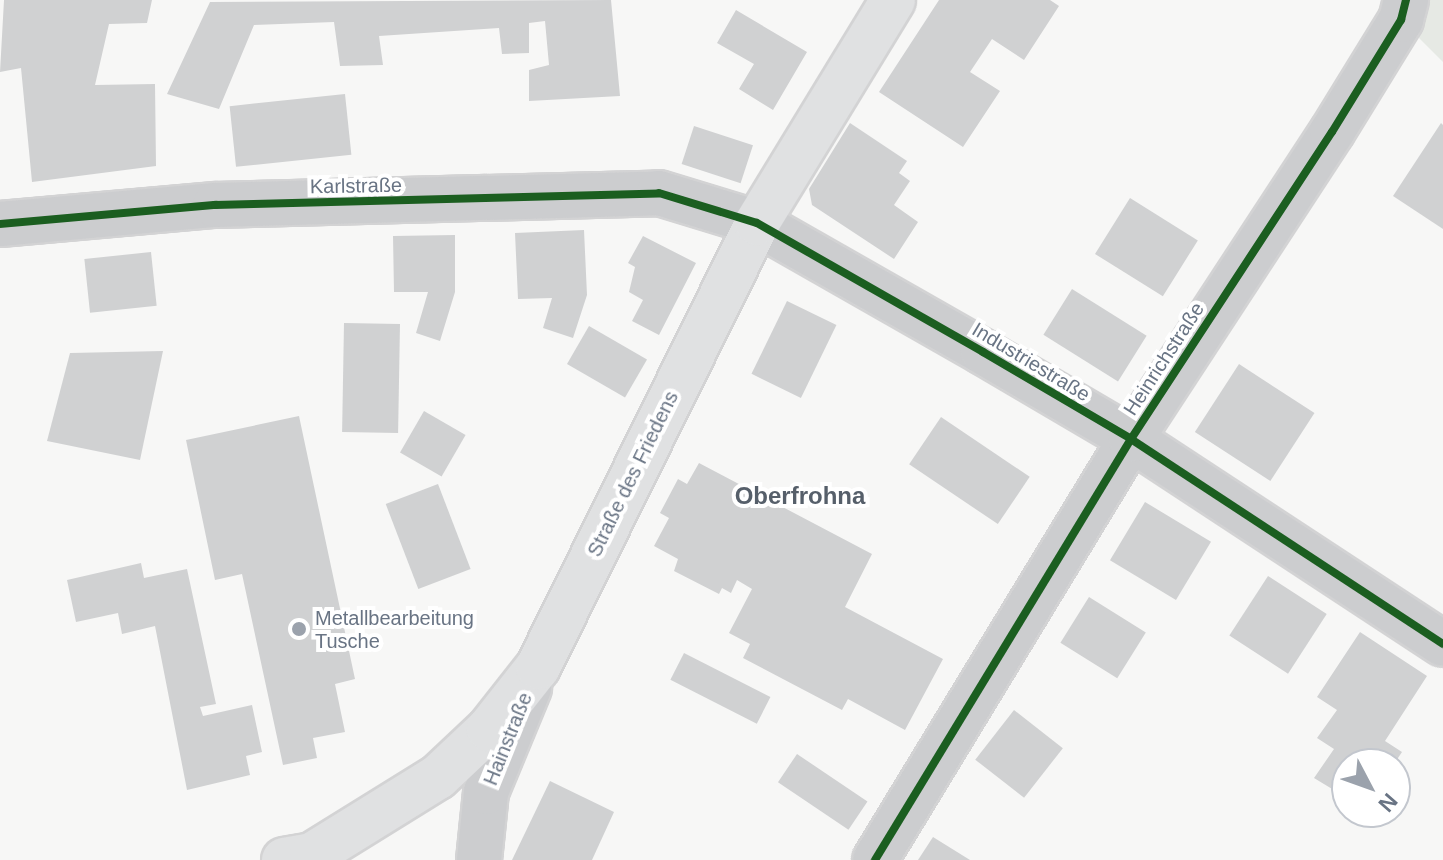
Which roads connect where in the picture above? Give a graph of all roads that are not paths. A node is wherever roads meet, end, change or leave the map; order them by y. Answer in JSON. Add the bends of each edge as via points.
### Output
{"nodes":[{"id":1,"x":893,"y":0,"type":"edge"},
{"id":2,"x":1406,"y":0,"type":"edge"},
{"id":3,"x":757,"y":223,"type":"junction"},
{"id":4,"x":0,"y":224,"type":"edge"},
{"id":5,"x":1131,"y":439,"type":"junction"},
{"id":6,"x":1443,"y":644,"type":"edge"},
{"id":7,"x":538,"y":667,"type":"junction"},
{"id":8,"x":307,"y":858,"type":"edge"},
{"id":9,"x":479,"y":860,"type":"edge"},
{"id":10,"x":875,"y":860,"type":"edge"}],
"edges":[{"from":1,"to":3,"type":"main road","name":"Straße des Friedens"},
{"from":2,"to":5,"type":"street","name":"Heinrichstraße","via":[[1401,20],[1332,132]]},
{"from":3,"to":4,"type":"street","name":"Karlstraße","via":[[659,193],[215,205]]},
{"from":3,"to":5,"type":"street","name":"Industriestraße"},
{"from":3,"to":7,"type":"main road","name":"Straße des Friedens"},
{"from":5,"to":6,"type":"street","name":"Industriestraße"},
{"from":5,"to":10,"type":"street","name":"Heinrichstraße"},
{"from":7,"to":8,"type":"main road","name":"Straße des Friedens","via":[[489,729],[438,777]]},
{"from":7,"to":9,"type":"street","name":"Hainstraße","via":[[486,792]]}]}
